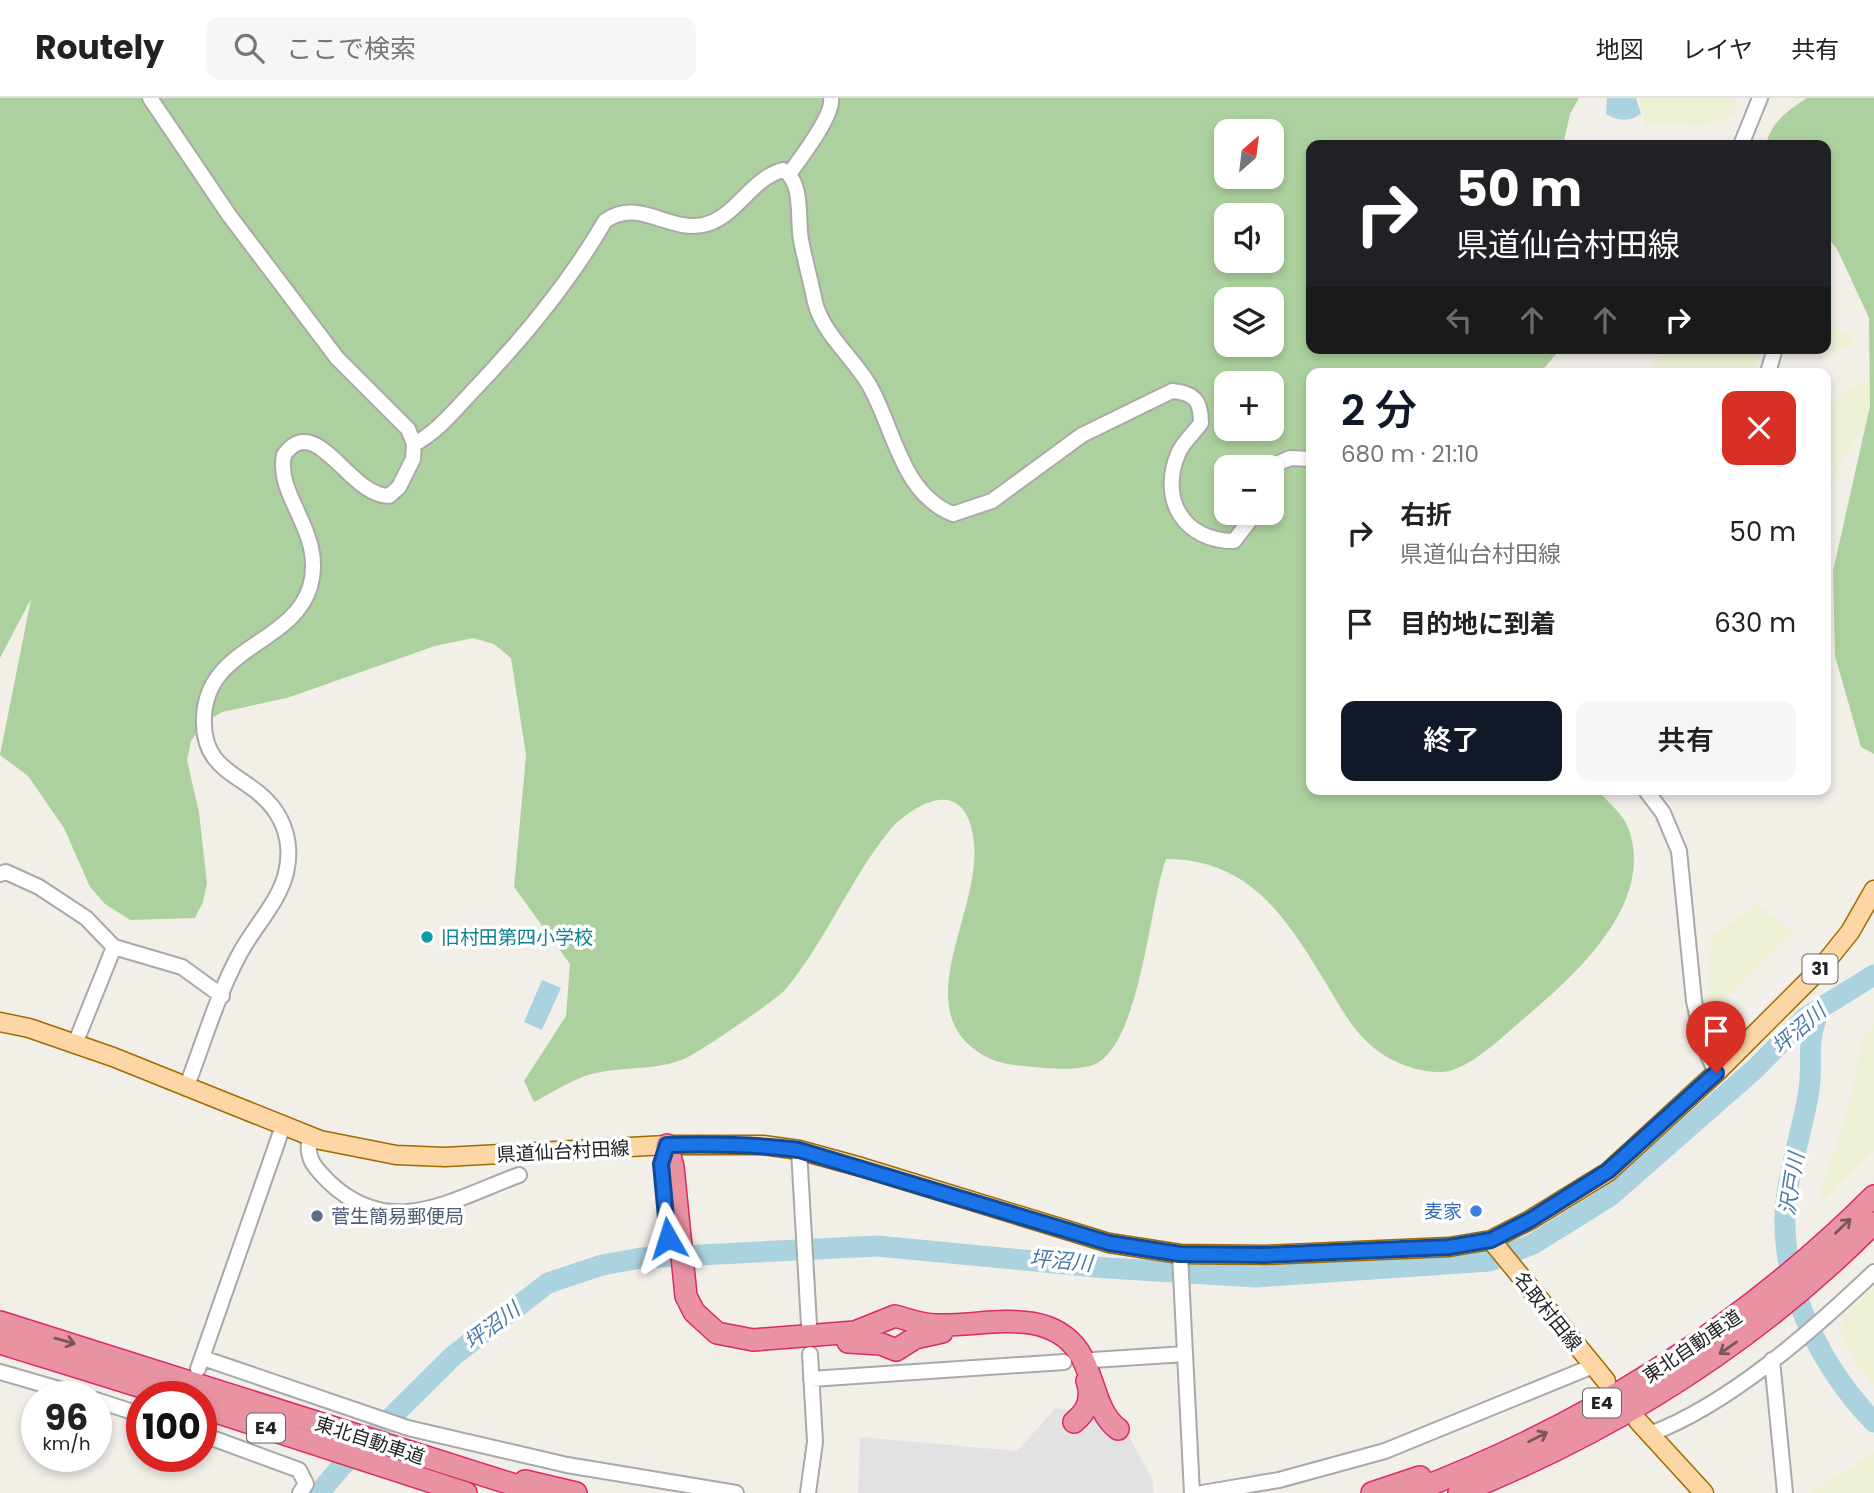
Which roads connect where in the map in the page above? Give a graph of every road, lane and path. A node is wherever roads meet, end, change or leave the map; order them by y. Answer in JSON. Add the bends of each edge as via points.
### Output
{"nodes":[{"id":1,"x":150,"y":98,"type":"edge"},
{"id":2,"x":831,"y":98,"type":"edge"},
{"id":3,"x":1760,"y":98,"type":"edge"},
{"id":4,"x":1743,"y":140,"type":"edge"},
{"id":5,"x":789,"y":174,"type":"junction"},
{"id":6,"x":414,"y":444,"type":"junction"},
{"id":7,"x":1306,"y":459,"type":"edge"},
{"id":8,"x":1284,"y":461,"type":"edge"},
{"id":9,"x":1246,"y":525,"type":"edge"},
{"id":10,"x":1649,"y":795,"type":"edge"},
{"id":11,"x":0,"y":874,"type":"edge"},
{"id":12,"x":1874,"y":890,"type":"edge"},
{"id":13,"x":114,"y":947,"type":"junction"},
{"id":14,"x":222,"y":996,"type":"junction"},
{"id":15,"x":0,"y":1022,"type":"edge"},
{"id":16,"x":75,"y":1044,"type":"junction"},
{"id":17,"x":1716,"y":1073,"type":"junction"},
{"id":18,"x":186,"y":1088,"type":"junction"},
{"id":19,"x":284,"y":1126,"type":"junction"},
{"id":20,"x":310,"y":1136,"type":"junction"},
{"id":21,"x":667,"y":1145,"type":"junction"},
{"id":22,"x":799,"y":1150,"type":"junction"},
{"id":23,"x":519,"y":1175,"type":"dead end"},
{"id":24,"x":1874,"y":1196,"type":"edge"},
{"id":25,"x":1874,"y":1223,"type":"edge"},
{"id":26,"x":1492,"y":1242,"type":"junction"},
{"id":27,"x":1180,"y":1259,"type":"junction"},
{"id":28,"x":1874,"y":1272,"type":"edge"},
{"id":29,"x":678,"y":1281,"type":"junction"},
{"id":30,"x":0,"y":1322,"type":"edge"},
{"id":31,"x":810,"y":1325,"type":"dead end"},
{"id":32,"x":0,"y":1343,"type":"edge"},
{"id":33,"x":810,"y":1354,"type":"dead end"},
{"id":34,"x":1185,"y":1354,"type":"junction"},
{"id":35,"x":1093,"y":1360,"type":"dead end"},
{"id":36,"x":1772,"y":1360,"type":"junction"},
{"id":37,"x":1064,"y":1362,"type":"dead end"},
{"id":38,"x":1593,"y":1366,"type":"junction"},
{"id":39,"x":0,"y":1372,"type":"edge"},
{"id":40,"x":811,"y":1379,"type":"junction"},
{"id":41,"x":31,"y":1381,"type":"edge"},
{"id":42,"x":1606,"y":1381,"type":"dead end"},
{"id":43,"x":126,"y":1382,"type":"edge"},
{"id":44,"x":217,"y":1412,"type":"edge"},
{"id":45,"x":1074,"y":1422,"type":"dead end"},
{"id":46,"x":1644,"y":1428,"type":"joint"},
{"id":47,"x":1118,"y":1429,"type":"dead end"},
{"id":48,"x":217,"y":1440,"type":"edge"},
{"id":49,"x":398,"y":1449,"type":"junction"},
{"id":50,"x":1513,"y":1460,"type":"junction"},
{"id":51,"x":398,"y":1473,"type":"junction"},
{"id":52,"x":300,"y":1493,"type":"edge"},
{"id":53,"x":440,"y":1493,"type":"edge"},
{"id":54,"x":466,"y":1493,"type":"edge"},
{"id":55,"x":540,"y":1493,"type":"edge"},
{"id":56,"x":576,"y":1493,"type":"edge"},
{"id":57,"x":736,"y":1493,"type":"edge"},
{"id":58,"x":808,"y":1493,"type":"edge"},
{"id":59,"x":1192,"y":1493,"type":"edge"},
{"id":60,"x":1202,"y":1493,"type":"edge"},
{"id":61,"x":1372,"y":1493,"type":"edge"},
{"id":62,"x":1408,"y":1493,"type":"edge"},
{"id":63,"x":1458,"y":1493,"type":"edge"},
{"id":64,"x":1476,"y":1493,"type":"edge"},
{"id":65,"x":1704,"y":1493,"type":"edge"},
{"id":66,"x":1785,"y":1493,"type":"edge"}],
"edges":[{"from":1,"to":6,"type":"street","via":[[229,215],[337,358],[408,429]]},
{"from":2,"to":5,"type":"street","via":[[826,118]]},
{"from":3,"to":4,"type":"street"},
{"from":5,"to":6,"type":"street","via":[[783,170],[772,174],[703,226],[678,225],[634,211],[605,221],[557,294],[496,367],[441,424]]},
{"from":5,"to":9,"type":"street","via":[[821,318],[868,383],[901,458],[933,503],[953,514],[982,506],[1082,435],[1172,391],[1198,399],[1201,409],[1201,423],[1179,450],[1172,470],[1180,515],[1203,537],[1234,541]]},
{"from":6,"to":14,"type":"street","via":[[408,471],[389,496],[365,490],[309,440],[298,442],[284,455],[284,477],[311,541],[310,587],[281,628],[235,656],[220,674],[204,714],[214,762],[260,792],[278,814],[288,837],[289,859],[285,876],[238,956]]},
{"from":7,"to":8,"type":"street"},
{"from":10,"to":17,"type":"street","via":[[1679,851],[1694,1001],[1704,1046]]},
{"from":11,"to":13,"type":"street","via":[[21,878],[56,898],[86,918]]},
{"from":12,"to":17,"type":"main road","name":"県道仙台村田線","number":"31","via":[[1850,932],[1821,968]]},
{"from":13,"to":14,"type":"street","via":[[182,967]]},
{"from":13,"to":16,"type":"street"},
{"from":14,"to":18,"type":"street"},
{"from":15,"to":16,"type":"main road","name":"県道仙台村田線","number":"31"},
{"from":16,"to":18,"type":"main road","name":"県道仙台村田線","number":"31"},
{"from":17,"to":26,"type":"main road","name":"県道仙台村田線","number":"31","via":[[1608,1171]]},
{"from":18,"to":19,"type":"main road","name":"県道仙台村田線","number":"31"},
{"from":19,"to":20,"type":"main road","name":"県道仙台村田線","number":"31"},
{"from":19,"to":57,"type":"street","via":[[201,1364],[408,1428],[602,1472]]},
{"from":20,"to":21,"type":"main road","name":"県道仙台村田線","number":"31","via":[[396,1155],[445,1157]]},
{"from":20,"to":23,"type":"street","via":[[309,1160],[346,1198],[377,1212],[423,1211]]},
{"from":21,"to":22,"type":"main road","name":"県道仙台村田線","number":"31","via":[[763,1145]]},
{"from":21,"to":29,"type":"highway","via":[[673,1167]]},
{"from":22,"to":27,"type":"main road","name":"県道仙台村田線","number":"31","via":[[1109,1243]]},
{"from":22,"to":31,"type":"street"},
{"from":50,"to":24,"type":"highway","name":"東北自動車道","number":"E4","one_way":true,"via":[[1701,1342],[1778,1283]]},
{"from":25,"to":50,"type":"highway","name":"東北自動車道","number":"E4","one_way":true,"via":[[1783,1307],[1659,1394],[1573,1442]]},
{"from":26,"to":27,"type":"main road","name":"県道仙台村田線","number":"31"},
{"from":26,"to":38,"type":"main road","name":"名取村田線"},
{"from":27,"to":34,"type":"street"},
{"from":28,"to":36,"type":"street"},
{"from":29,"to":45,"type":"highway","via":[[682,1306],[696,1327],[727,1345],[754,1348],[867,1342],[896,1350],[924,1336],[1000,1328],[1051,1336],[1071,1352],[1090,1389],[1084,1415]]},
{"from":29,"to":47,"type":"highway","via":[[705,1325],[726,1336],[753,1340],[855,1332],[895,1316],[914,1324],[1014,1321],[1054,1330],[1079,1353],[1101,1406]]},
{"from":30,"to":49,"type":"highway","name":"東北自動車道","number":"E4","one_way":true},
{"from":32,"to":43,"type":"highway"},
{"from":33,"to":40,"type":"street"},
{"from":34,"to":35,"type":"street"},
{"from":34,"to":59,"type":"street"},
{"from":36,"to":46,"type":"street","via":[[1671,1426]]},
{"from":36,"to":66,"type":"street"},
{"from":37,"to":40,"type":"street"},
{"from":38,"to":42,"type":"main road","name":"名取村田線"},
{"from":38,"to":60,"type":"street","via":[[1385,1451],[1279,1480]]},
{"from":39,"to":41,"type":"street"},
{"from":40,"to":58,"type":"street","via":[[815,1443]]},
{"from":44,"to":51,"type":"highway","name":"東北自動車道","number":"E4"},
{"from":46,"to":65,"type":"main road"},
{"from":48,"to":52,"type":"street","via":[[299,1471],[306,1484]]},
{"from":49,"to":55,"type":"highway","name":"東北自動車道","number":"E4"},
{"from":49,"to":56,"type":"highway"},
{"from":50,"to":61,"type":"highway","via":[[1465,1460]]},
{"from":50,"to":62,"type":"highway","name":"東北自動車道","number":"E4"},
{"from":50,"to":63,"type":"highway","name":"東北自動車道","number":"E4"},
{"from":50,"to":64,"type":"highway"},
{"from":51,"to":53,"type":"highway"},
{"from":51,"to":54,"type":"highway","name":"東北自動車道","number":"E4"}]}
